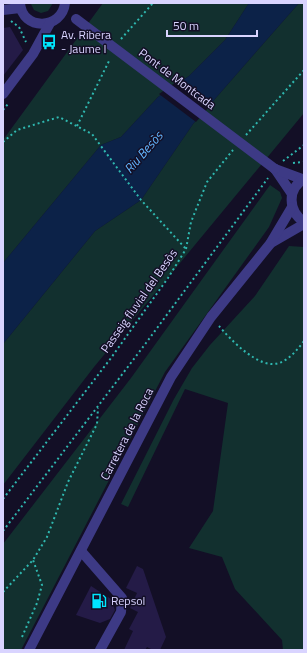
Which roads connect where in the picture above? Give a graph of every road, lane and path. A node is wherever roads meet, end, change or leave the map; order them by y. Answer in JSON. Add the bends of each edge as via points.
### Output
{"nodes":[{"id":1,"x":153,"y":3,"type":"edge"},
{"id":2,"x":20,"y":5,"type":"edge"},
{"id":3,"x":64,"y":6,"type":"edge"},
{"id":4,"x":3,"y":10,"type":"edge"},
{"id":5,"x":7,"y":20,"type":"dead end"},
{"id":6,"x":50,"y":23,"type":"junction"},
{"id":7,"x":38,"y":24,"type":"junction"},
{"id":8,"x":120,"y":40,"type":"dead end"},
{"id":9,"x":30,"y":52,"type":"junction"},
{"id":10,"x":111,"y":58,"type":"dead end"},
{"id":11,"x":304,"y":70,"type":"edge"},
{"id":12,"x":3,"y":94,"type":"edge"},
{"id":13,"x":77,"y":126,"type":"junction"},
{"id":14,"x":244,"y":138,"type":"dead end"},
{"id":15,"x":3,"y":142,"type":"edge"},
{"id":16,"x":304,"y":145,"type":"edge"},
{"id":17,"x":234,"y":149,"type":"dead end"},
{"id":18,"x":304,"y":162,"type":"edge"},
{"id":19,"x":275,"y":169,"type":"junction"},
{"id":20,"x":268,"y":179,"type":"dead end"},
{"id":21,"x":303,"y":179,"type":"edge"},
{"id":22,"x":292,"y":194,"type":"junction"},
{"id":23,"x":292,"y":207,"type":"junction"},
{"id":24,"x":304,"y":223,"type":"edge"},
{"id":25,"x":270,"y":244,"type":"junction"},
{"id":26,"x":186,"y":249,"type":"junction"},
{"id":27,"x":211,"y":317,"type":"junction"},
{"id":28,"x":304,"y":341,"type":"edge"},
{"id":29,"x":98,"y":406,"type":"junction"},
{"id":30,"x":3,"y":499,"type":"edge"},
{"id":31,"x":3,"y":531,"type":"edge"},
{"id":32,"x":82,"y":551,"type":"junction"},
{"id":33,"x":33,"y":560,"type":"junction"},
{"id":34,"x":3,"y":592,"type":"edge"},
{"id":35,"x":21,"y":640,"type":"dead end"},
{"id":36,"x":29,"y":650,"type":"edge"},
{"id":37,"x":100,"y":650,"type":"edge"}],
"edges":[{"from":1,"to":8,"type":"path"},
{"from":2,"to":4,"type":"street"},
{"from":2,"to":7,"type":"street","via":[[24,15]]},
{"from":3,"to":6,"type":"street","via":[[56,20]]},
{"from":3,"to":19,"type":"street","name":"Pont de Montcada","bridge":true,"via":[[76,19]]},
{"from":5,"to":9,"type":"path","via":[[19,27]]},
{"from":6,"to":7,"type":"street"},
{"from":6,"to":9,"type":"street"},
{"from":7,"to":9,"type":"street"},
{"from":9,"to":12,"type":"street"},
{"from":10,"to":13,"type":"path"},
{"from":11,"to":14,"type":"path"},
{"from":13,"to":15,"type":"path","via":[[59,117],[17,130]]},
{"from":13,"to":26,"type":"path","via":[[92,134],[141,200]]},
{"from":16,"to":18,"type":"path","via":[[282,161],[299,164]]},
{"from":17,"to":26,"type":"path","name":"Passeig fluvial del Besòs","via":[[207,182],[191,222]]},
{"from":19,"to":21,"type":"street"},
{"from":19,"to":22,"type":"street"},
{"from":20,"to":29,"type":"path"},
{"from":21,"to":22,"type":"street","via":[[294,187]]},
{"from":22,"to":23,"type":"street"},
{"from":23,"to":24,"type":"street"},
{"from":23,"to":25,"type":"street","name":"Carretera de la Roca"},
{"from":24,"to":25,"type":"street","name":"Carretera de la Roca"},
{"from":25,"to":27,"type":"street","name":"Carretera de la Roca"},
{"from":26,"to":30,"type":"path","name":"Passeig fluvial del Besòs","via":[[129,332]]},
{"from":27,"to":28,"type":"path","via":[[249,355],[268,363],[279,364]]},
{"from":27,"to":32,"type":"street","name":"Carretera de la Roca","via":[[171,377]]},
{"from":29,"to":31,"type":"path"},
{"from":29,"to":33,"type":"path","via":[[97,424],[68,482],[47,537]]},
{"from":32,"to":36,"type":"street","name":"Carretera de la Roca"},
{"from":32,"to":37,"type":"street","via":[[122,598],[121,612]]},
{"from":33,"to":34,"type":"path"},
{"from":33,"to":35,"type":"path","via":[[42,585]]}]}
